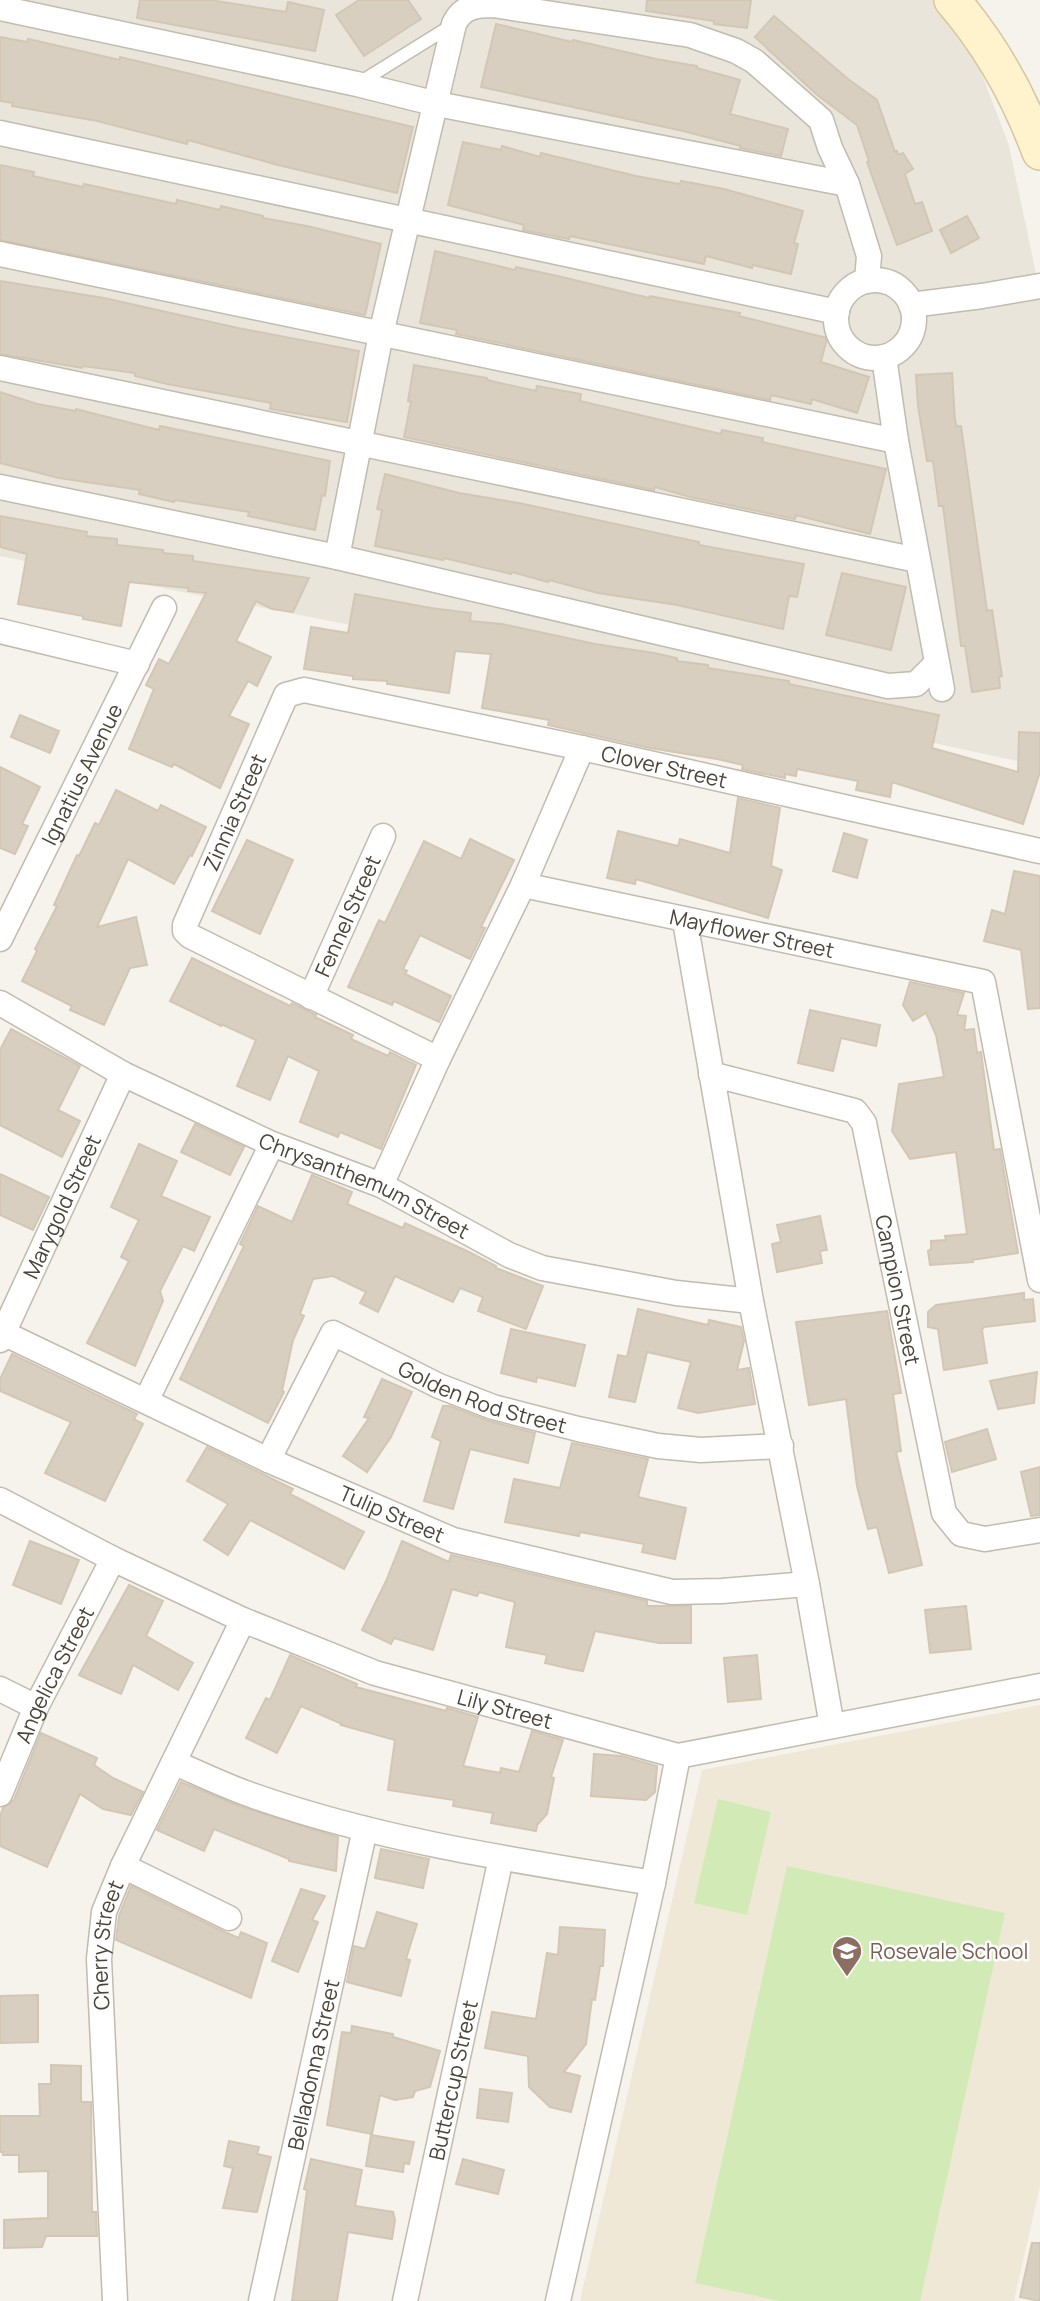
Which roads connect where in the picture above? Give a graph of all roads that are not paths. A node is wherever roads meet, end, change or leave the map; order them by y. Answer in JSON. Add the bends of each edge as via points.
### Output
{"nodes":[{"id":1,"x":952,"y":0,"type":"edge"},
{"id":2,"x":0,"y":8,"type":"edge"},
{"id":3,"x":454,"y":24,"type":"junction"},
{"id":4,"x":356,"y":84,"type":"junction"},
{"id":5,"x":437,"y":104,"type":"junction"},
{"id":6,"x":0,"y":133,"type":"edge"},
{"id":7,"x":1040,"y":152,"type":"edge"},
{"id":8,"x":847,"y":184,"type":"junction"},
{"id":9,"x":409,"y":219,"type":"junction"},
{"id":10,"x":0,"y":254,"type":"edge"},
{"id":11,"x":867,"y":281,"type":"junction"},
{"id":12,"x":1040,"y":286,"type":"edge"},
{"id":13,"x":912,"y":305,"type":"junction"},
{"id":14,"x":837,"y":312,"type":"junction"},
{"id":15,"x":381,"y":334,"type":"junction"},
{"id":16,"x":884,"y":357,"type":"junction"},
{"id":17,"x":0,"y":368,"type":"edge"},
{"id":18,"x":896,"y":441,"type":"junction"},
{"id":19,"x":359,"y":443,"type":"junction"},
{"id":20,"x":0,"y":487,"type":"edge"},
{"id":21,"x":337,"y":557,"type":"junction"},
{"id":22,"x":917,"y":560,"type":"junction"},
{"id":23,"x":164,"y":608,"type":"dead end"},
{"id":24,"x":0,"y":631,"type":"edge"},
{"id":25,"x":137,"y":664,"type":"junction"},
{"id":26,"x":936,"y":664,"type":"junction"},
{"id":27,"x":942,"y":689,"type":"dead end"},
{"id":28,"x":286,"y":695,"type":"joint"},
{"id":29,"x":582,"y":748,"type":"junction"},
{"id":30,"x":383,"y":836,"type":"dead end"},
{"id":31,"x":1040,"y":850,"type":"edge"},
{"id":32,"x":523,"y":885,"type":"junction"},
{"id":33,"x":685,"y":921,"type":"junction"},
{"id":34,"x":0,"y":939,"type":"edge"},
{"id":35,"x":311,"y":997,"type":"junction"},
{"id":36,"x":0,"y":1003,"type":"edge"},
{"id":37,"x":438,"y":1059,"type":"junction"},
{"id":38,"x":123,"y":1074,"type":"junction"},
{"id":39,"x":711,"y":1074,"type":"junction"},
{"id":40,"x":272,"y":1144,"type":"junction"},
{"id":41,"x":381,"y":1185,"type":"junction"},
{"id":42,"x":1040,"y":1280,"type":"edge"},
{"id":43,"x":751,"y":1301,"type":"junction"},
{"id":44,"x":2,"y":1337,"type":"edge"},
{"id":45,"x":146,"y":1401,"type":"junction"},
{"id":46,"x":780,"y":1446,"type":"junction"},
{"id":47,"x":268,"y":1460,"type":"junction"},
{"id":48,"x":0,"y":1500,"type":"edge"},
{"id":49,"x":1040,"y":1530,"type":"edge"},
{"id":50,"x":113,"y":1559,"type":"junction"},
{"id":51,"x":807,"y":1584,"type":"junction"},
{"id":52,"x":243,"y":1620,"type":"junction"},
{"id":53,"x":1040,"y":1686,"type":"edge"},
{"id":54,"x":0,"y":1689,"type":"edge"},
{"id":55,"x":36,"y":1707,"type":"junction"},
{"id":56,"x":832,"y":1726,"type":"junction"},
{"id":57,"x":678,"y":1756,"type":"junction"},
{"id":58,"x":175,"y":1763,"type":"junction"},
{"id":59,"x":0,"y":1794,"type":"edge"},
{"id":60,"x":365,"y":1829,"type":"junction"},
{"id":61,"x":501,"y":1858,"type":"junction"},
{"id":62,"x":123,"y":1866,"type":"junction"},
{"id":63,"x":653,"y":1883,"type":"junction"},
{"id":64,"x":229,"y":1919,"type":"dead end"},
{"id":65,"x":115,"y":2301,"type":"edge"},
{"id":66,"x":261,"y":2301,"type":"edge"},
{"id":67,"x":405,"y":2301,"type":"edge"},
{"id":68,"x":558,"y":2301,"type":"edge"}],
"edges":[{"from":1,"to":7,"type":"main road","via":[[1013,90]]},
{"from":2,"to":4,"type":"street"},
{"from":3,"to":4,"type":"lane"},
{"from":3,"to":5,"type":"street"},
{"from":3,"to":8,"type":"street","via":[[471,7],[493,5],[690,35],[736,51],[754,61],[821,120]]},
{"from":4,"to":5,"type":"street"},
{"from":5,"to":8,"type":"street"},
{"from":5,"to":9,"type":"street"},
{"from":6,"to":9,"type":"street"},
{"from":8,"to":11,"type":"street","via":[[869,256]]},
{"from":9,"to":14,"type":"street"},
{"from":9,"to":15,"type":"street"},
{"from":10,"to":15,"type":"street"},
{"from":11,"to":13,"type":"street","via":[[898,288]]},
{"from":11,"to":14,"type":"street","via":[[847,292]]},
{"from":12,"to":13,"type":"street"},
{"from":13,"to":16,"type":"street","via":[[910,337]]},
{"from":14,"to":16,"type":"street","via":[[839,333],[852,351]]},
{"from":15,"to":18,"type":"street"},
{"from":15,"to":19,"type":"street"},
{"from":16,"to":18,"type":"street"},
{"from":17,"to":19,"type":"street"},
{"from":18,"to":22,"type":"street"},
{"from":19,"to":21,"type":"street"},
{"from":19,"to":22,"type":"street"},
{"from":20,"to":21,"type":"street"},
{"from":21,"to":26,"type":"street","via":[[888,686],[916,684]]},
{"from":22,"to":26,"type":"street"},
{"from":23,"to":25,"type":"street","name":"Ignatius Avenue"},
{"from":24,"to":25,"type":"street"},
{"from":25,"to":34,"type":"street","name":"Ignatius Avenue"},
{"from":26,"to":27,"type":"street"},
{"from":28,"to":29,"type":"street","name":"Clover Street","via":[[304,690]]},
{"from":28,"to":35,"type":"street","name":"Zinnia Street","via":[[185,931]]},
{"from":29,"to":31,"type":"street","name":"Clover Street"},
{"from":29,"to":32,"type":"street"},
{"from":30,"to":35,"type":"street","name":"Fennel Street"},
{"from":32,"to":33,"type":"street","name":"Mayflower Street"},
{"from":32,"to":37,"type":"street"},
{"from":33,"to":39,"type":"street"},
{"from":33,"to":42,"type":"street","name":"Mayflower Street","via":[[983,982]]},
{"from":35,"to":37,"type":"street"},
{"from":36,"to":38,"type":"street","name":"Chrysanthemum Street"},
{"from":37,"to":41,"type":"street"},
{"from":38,"to":40,"type":"street","name":"Chrysanthemum Street"},
{"from":38,"to":44,"type":"street","name":"Marygold Street"},
{"from":39,"to":43,"type":"street"},
{"from":39,"to":49,"type":"street","name":"Campion Street","via":[[855,1111],[864,1122],[944,1513],[961,1534],[985,1539]]},
{"from":40,"to":41,"type":"street","name":"Chrysanthemum Street"},
{"from":40,"to":45,"type":"street"},
{"from":41,"to":43,"type":"street","name":"Chrysanthemum Street","via":[[509,1255],[542,1268],[676,1293]]},
{"from":43,"to":46,"type":"street"},
{"from":44,"to":45,"type":"street","name":"Tulip Street"},
{"from":45,"to":47,"type":"street","name":"Tulip Street"},
{"from":46,"to":47,"type":"street","name":"Golden Rod Street","via":[[701,1450],[578,1429],[493,1407],[439,1386],[333,1333]]},
{"from":46,"to":51,"type":"street"},
{"from":47,"to":51,"type":"street","name":"Tulip Street","via":[[453,1540],[671,1592]]},
{"from":48,"to":50,"type":"street","name":"Lily Street"},
{"from":50,"to":52,"type":"street","name":"Lily Street"},
{"from":50,"to":55,"type":"street","name":"Angelica Street"},
{"from":51,"to":56,"type":"street"},
{"from":52,"to":57,"type":"street","name":"Lily Street","via":[[375,1672]]},
{"from":52,"to":58,"type":"street","name":"Cherry Street"},
{"from":53,"to":56,"type":"street","name":"Lily Street"},
{"from":54,"to":55,"type":"street"},
{"from":55,"to":59,"type":"street","name":"Angelica Street"},
{"from":56,"to":57,"type":"street","name":"Lily Street"},
{"from":57,"to":63,"type":"street"},
{"from":58,"to":60,"type":"street","via":[[253,1796]]},
{"from":58,"to":62,"type":"street","name":"Cherry Street"},
{"from":60,"to":61,"type":"street"},
{"from":60,"to":66,"type":"street","name":"Belladonna Street"},
{"from":61,"to":63,"type":"street"},
{"from":61,"to":67,"type":"street","name":"Buttercup Street"},
{"from":62,"to":64,"type":"street"},
{"from":62,"to":65,"type":"street","name":"Cherry Street","via":[[104,1912],[99,1959]]},
{"from":63,"to":68,"type":"street"}]}
